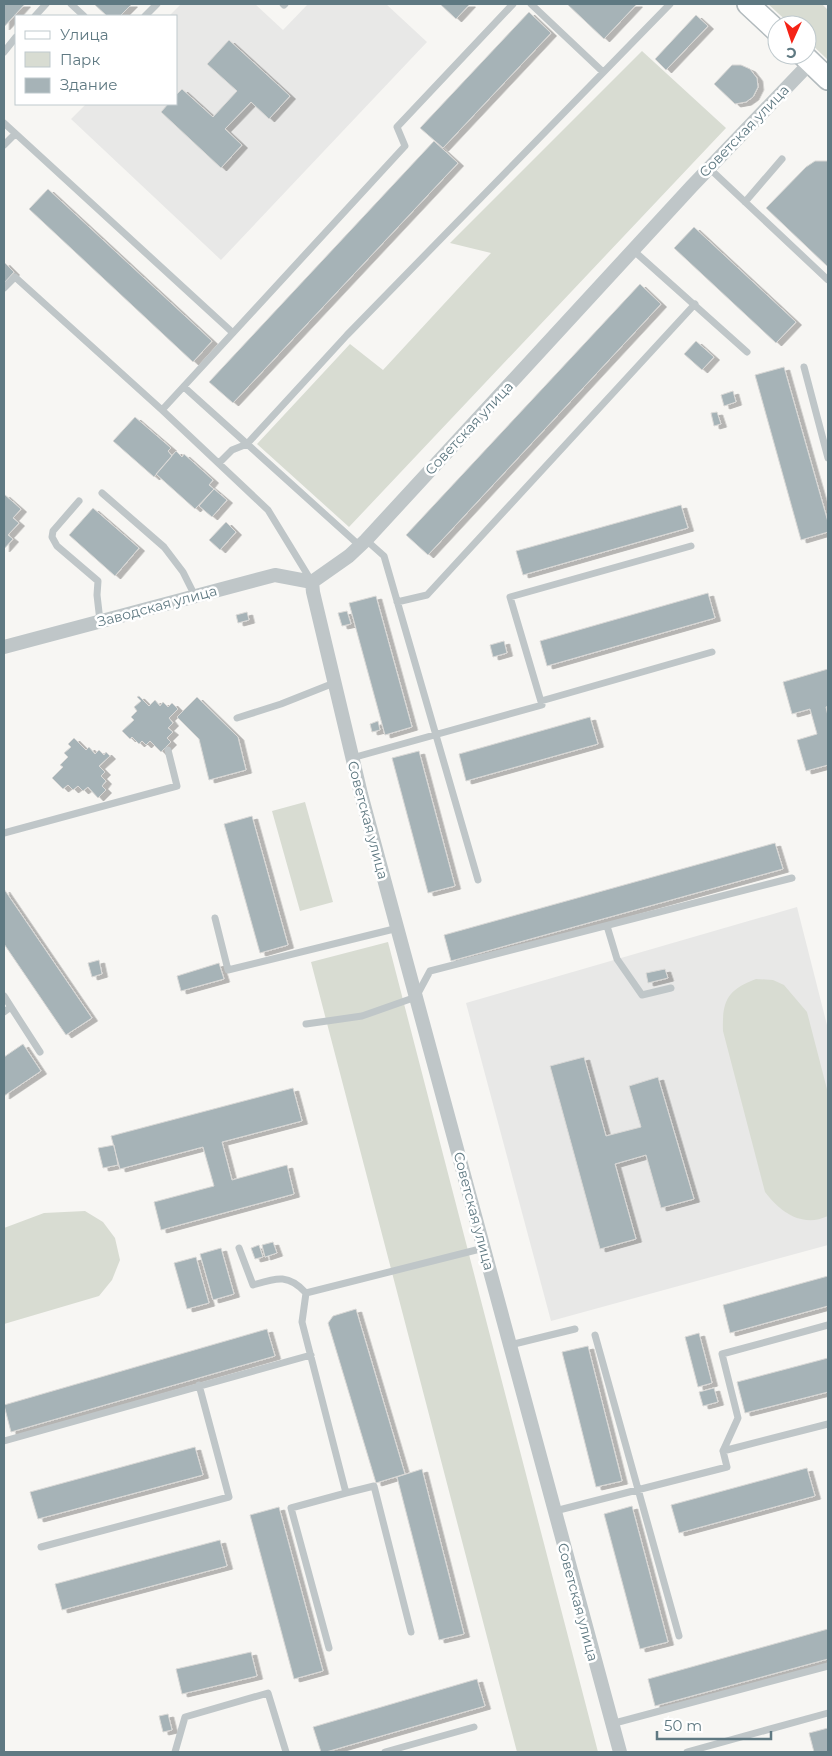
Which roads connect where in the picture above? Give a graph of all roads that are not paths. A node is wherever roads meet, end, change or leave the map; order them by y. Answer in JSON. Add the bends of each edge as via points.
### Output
{"nodes":[{"id":1,"x":46,"y":4,"type":"edge"},
{"id":2,"x":70,"y":4,"type":"edge"},
{"id":3,"x":157,"y":4,"type":"edge"},
{"id":4,"x":513,"y":4,"type":"edge"},
{"id":5,"x":530,"y":4,"type":"edge"},
{"id":6,"x":670,"y":4,"type":"edge"},
{"id":7,"x":748,"y":4,"type":"edge"},
{"id":8,"x":36,"y":15,"type":"edge"},
{"id":9,"x":83,"y":15,"type":"edge"},
{"id":10,"x":146,"y":15,"type":"edge"},
{"id":11,"x":767,"y":22,"type":"edge"},
{"id":12,"x":15,"y":38,"type":"edge"},
{"id":13,"x":4,"y":52,"type":"edge"},
{"id":14,"x":802,"y":65,"type":"edge"},
{"id":15,"x":813,"y":65,"type":"edge"},
{"id":16,"x":603,"y":72,"type":"junction"},
{"id":17,"x":828,"y":79,"type":"edge"},
{"id":18,"x":4,"y":123,"type":"edge"},
{"id":19,"x":14,"y":134,"type":"junction"},
{"id":20,"x":4,"y":145,"type":"edge"},
{"id":21,"x":782,"y":159,"type":"dead end"},
{"id":22,"x":709,"y":168,"type":"junction"},
{"id":23,"x":745,"y":202,"type":"junction"},
{"id":24,"x":634,"y":251,"type":"junction"},
{"id":25,"x":828,"y":280,"type":"edge"},
{"id":26,"x":4,"y":288,"type":"edge"},
{"id":27,"x":695,"y":304,"type":"junction"},
{"id":28,"x":232,"y":332,"type":"junction"},
{"id":29,"x":747,"y":352,"type":"dead end"},
{"id":30,"x":804,"y":367,"type":"dead end"},
{"id":31,"x":184,"y":387,"type":"junction"},
{"id":32,"x":162,"y":410,"type":"junction"},
{"id":33,"x":247,"y":444,"type":"junction"},
{"id":34,"x":828,"y":458,"type":"edge"},
{"id":35,"x":219,"y":463,"type":"junction"},
{"id":36,"x":102,"y":493,"type":"dead end"},
{"id":37,"x":79,"y":501,"type":"dead end"},
{"id":38,"x":363,"y":543,"type":"junction"},
{"id":39,"x":691,"y":546,"type":"dead end"},
{"id":40,"x":312,"y":582,"type":"junction"},
{"id":41,"x":196,"y":596,"type":"junction"},
{"id":42,"x":397,"y":602,"type":"junction"},
{"id":43,"x":100,"y":621,"type":"junction"},
{"id":44,"x":4,"y":647,"type":"edge"},
{"id":45,"x":712,"y":652,"type":"dead end"},
{"id":46,"x":334,"y":683,"type":"junction"},
{"id":47,"x":541,"y":701,"type":"junction"},
{"id":48,"x":237,"y":718,"type":"dead end"},
{"id":49,"x":436,"y":735,"type":"junction"},
{"id":50,"x":168,"y":750,"type":"dead end"},
{"id":51,"x":352,"y":758,"type":"junction"},
{"id":52,"x":4,"y":833,"type":"edge"},
{"id":53,"x":792,"y":878,"type":"dead end"},
{"id":54,"x":478,"y":880,"type":"dead end"},
{"id":55,"x":215,"y":918,"type":"dead end"},
{"id":56,"x":607,"y":926,"type":"junction"},
{"id":57,"x":398,"y":928,"type":"junction"},
{"id":58,"x":671,"y":988,"type":"dead end"},
{"id":59,"x":4,"y":996,"type":"edge"},
{"id":60,"x":416,"y":997,"type":"junction"},
{"id":61,"x":11,"y":1007,"type":"junction"},
{"id":62,"x":4,"y":1012,"type":"edge"},
{"id":63,"x":306,"y":1024,"type":"dead end"},
{"id":64,"x":40,"y":1052,"type":"dead end"},
{"id":65,"x":239,"y":1248,"type":"dead end"},
{"id":66,"x":484,"y":1248,"type":"junction"},
{"id":67,"x":306,"y":1293,"type":"junction"},
{"id":68,"x":828,"y":1325,"type":"edge"},
{"id":69,"x":575,"y":1329,"type":"dead end"},
{"id":70,"x":595,"y":1336,"type":"dead end"},
{"id":71,"x":510,"y":1346,"type":"junction"},
{"id":72,"x":311,"y":1355,"type":"junction"},
{"id":73,"x":199,"y":1385,"type":"junction"},
{"id":74,"x":828,"y":1424,"type":"edge"},
{"id":75,"x":4,"y":1441,"type":"edge"},
{"id":76,"x":723,"y":1452,"type":"junction"},
{"id":77,"x":638,"y":1490,"type":"junction"},
{"id":78,"x":346,"y":1493,"type":"junction"},
{"id":79,"x":554,"y":1511,"type":"junction"},
{"id":80,"x":41,"y":1547,"type":"dead end"},
{"id":81,"x":411,"y":1632,"type":"dead end"},
{"id":82,"x":679,"y":1636,"type":"dead end"},
{"id":83,"x":328,"y":1648,"type":"dead end"},
{"id":84,"x":828,"y":1666,"type":"edge"},
{"id":85,"x":828,"y":1713,"type":"edge"},
{"id":86,"x":611,"y":1724,"type":"junction"},
{"id":87,"x":474,"y":1727,"type":"dead end"},
{"id":88,"x":174,"y":1752,"type":"edge"},
{"id":89,"x":286,"y":1752,"type":"edge"},
{"id":90,"x":385,"y":1752,"type":"edge"},
{"id":91,"x":620,"y":1752,"type":"edge"},
{"id":92,"x":686,"y":1752,"type":"edge"}],
"edges":[{"from":1,"to":8,"type":"lane"},
{"from":2,"to":9,"type":"lane"},
{"from":3,"to":10,"type":"lane"},
{"from":4,"to":28,"type":"lane","via":[[397,127],[405,146]]},
{"from":5,"to":16,"type":"lane"},
{"from":6,"to":16,"type":"lane"},
{"from":7,"to":11,"type":"main road"},
{"from":12,"to":13,"type":"lane"},
{"from":14,"to":22,"type":"street","name":"Советская улица"},
{"from":15,"to":17,"type":"main road"},
{"from":16,"to":33,"type":"lane","via":[[347,335]]},
{"from":18,"to":19,"type":"lane"},
{"from":19,"to":20,"type":"lane"},
{"from":19,"to":28,"type":"lane"},
{"from":21,"to":23,"type":"lane"},
{"from":22,"to":23,"type":"lane"},
{"from":22,"to":24,"type":"street","name":"Советская улица"},
{"from":23,"to":25,"type":"lane"},
{"from":24,"to":27,"type":"lane"},
{"from":24,"to":38,"type":"street","name":"Советская улица"},
{"from":26,"to":32,"type":"lane","via":[[15,277]]},
{"from":27,"to":29,"type":"lane"},
{"from":27,"to":42,"type":"lane","via":[[427,595]]},
{"from":28,"to":31,"type":"lane"},
{"from":30,"to":34,"type":"lane"},
{"from":31,"to":32,"type":"lane"},
{"from":31,"to":33,"type":"lane"},
{"from":32,"to":35,"type":"lane"},
{"from":33,"to":35,"type":"lane","via":[[232,450]]},
{"from":33,"to":38,"type":"lane"},
{"from":35,"to":40,"type":"lane","via":[[268,510]]},
{"from":36,"to":41,"type":"lane","via":[[164,547],[184,572]]},
{"from":37,"to":43,"type":"lane","via":[[53,531],[52,538],[98,582]]},
{"from":38,"to":40,"type":"street","name":"Советская улица"},
{"from":38,"to":42,"type":"lane","via":[[384,556]]},
{"from":39,"to":47,"type":"lane","via":[[510,597]]},
{"from":40,"to":41,"type":"street","name":"Заводская улица","via":[[275,575]]},
{"from":40,"to":46,"type":"street","name":"Советская улица"},
{"from":41,"to":43,"type":"street","name":"Заводская улица"},
{"from":42,"to":49,"type":"lane"},
{"from":43,"to":44,"type":"street","name":"Заводская улица"},
{"from":45,"to":47,"type":"lane"},
{"from":46,"to":48,"type":"lane"},
{"from":46,"to":51,"type":"street","name":"Советская улица"},
{"from":47,"to":49,"type":"lane","via":[[542,705]]},
{"from":49,"to":51,"type":"lane"},
{"from":49,"to":54,"type":"lane"},
{"from":50,"to":52,"type":"lane","via":[[177,786]]},
{"from":51,"to":57,"type":"street","name":"Советская улица"},
{"from":53,"to":56,"type":"lane"},
{"from":55,"to":57,"type":"lane","via":[[228,970]]},
{"from":56,"to":58,"type":"lane","via":[[617,959],[642,995]]},
{"from":56,"to":60,"type":"lane","via":[[430,971]]},
{"from":57,"to":60,"type":"street","name":"Советская улица"},
{"from":59,"to":61,"type":"lane"},
{"from":60,"to":63,"type":"lane","via":[[362,1016]]},
{"from":60,"to":66,"type":"street","name":"Советская улица"},
{"from":61,"to":62,"type":"lane"},
{"from":61,"to":64,"type":"lane"},
{"from":65,"to":67,"type":"lane","via":[[252,1285],[276,1278],[297,1284]]},
{"from":66,"to":67,"type":"lane"},
{"from":66,"to":71,"type":"street","name":"Советская улица"},
{"from":67,"to":72,"type":"lane","via":[[302,1322]]},
{"from":68,"to":76,"type":"lane","via":[[722,1354],[738,1418]]},
{"from":69,"to":71,"type":"lane"},
{"from":70,"to":77,"type":"lane"},
{"from":71,"to":79,"type":"street","name":"Советская улица"},
{"from":72,"to":73,"type":"lane"},
{"from":72,"to":78,"type":"lane"},
{"from":73,"to":75,"type":"lane"},
{"from":73,"to":80,"type":"lane","via":[[229,1497]]},
{"from":74,"to":76,"type":"lane"},
{"from":76,"to":77,"type":"lane","via":[[727,1467]]},
{"from":77,"to":79,"type":"lane"},
{"from":77,"to":82,"type":"lane"},
{"from":78,"to":81,"type":"lane","via":[[374,1486]]},
{"from":78,"to":83,"type":"lane","via":[[291,1508]]},
{"from":79,"to":86,"type":"street","name":"Советская улица"},
{"from":84,"to":86,"type":"lane"},
{"from":85,"to":92,"type":"lane"},
{"from":86,"to":91,"type":"street","name":"Советская улица"},
{"from":87,"to":90,"type":"lane"},
{"from":88,"to":89,"type":"lane","via":[[186,1717],[268,1693]]}]}
